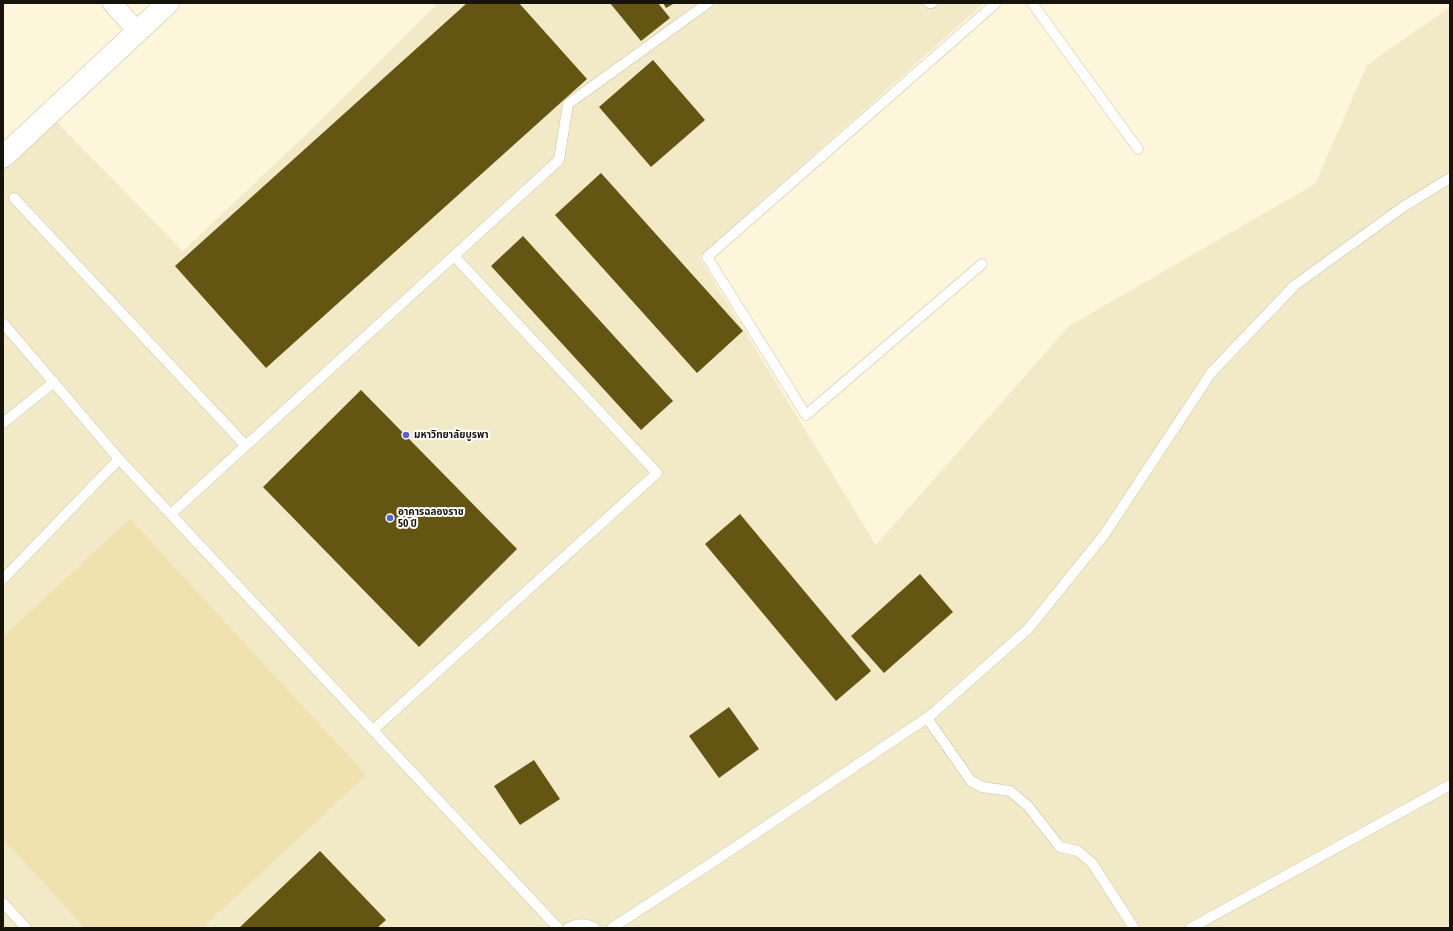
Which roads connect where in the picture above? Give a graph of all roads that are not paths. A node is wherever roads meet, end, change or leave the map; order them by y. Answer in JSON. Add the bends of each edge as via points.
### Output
{"nodes":[{"id":1,"x":112,"y":3,"type":"edge"},
{"id":2,"x":168,"y":3,"type":"edge"},
{"id":3,"x":708,"y":3,"type":"edge"},
{"id":4,"x":928,"y":3,"type":"edge"},
{"id":5,"x":932,"y":3,"type":"edge"},
{"id":6,"x":996,"y":3,"type":"edge"},
{"id":7,"x":1032,"y":3,"type":"edge"},
{"id":8,"x":138,"y":32,"type":"junction"},
{"id":9,"x":1138,"y":149,"type":"dead end"},
{"id":10,"x":3,"y":156,"type":"edge"},
{"id":11,"x":1450,"y":178,"type":"edge"},
{"id":12,"x":14,"y":198,"type":"dead end"},
{"id":13,"x":454,"y":256,"type":"junction"},
{"id":14,"x":982,"y":264,"type":"dead end"},
{"id":15,"x":3,"y":323,"type":"edge"},
{"id":16,"x":54,"y":382,"type":"junction"},
{"id":17,"x":3,"y":423,"type":"edge"},
{"id":18,"x":246,"y":446,"type":"junction"},
{"id":19,"x":119,"y":459,"type":"junction"},
{"id":20,"x":171,"y":514,"type":"junction"},
{"id":21,"x":3,"y":579,"type":"edge"},
{"id":22,"x":926,"y":718,"type":"junction"},
{"id":23,"x":373,"y":730,"type":"junction"},
{"id":24,"x":1449,"y":789,"type":"edge"},
{"id":25,"x":3,"y":903,"type":"edge"},
{"id":26,"x":26,"y":928,"type":"edge"},
{"id":27,"x":558,"y":928,"type":"edge"},
{"id":28,"x":568,"y":928,"type":"edge"},
{"id":29,"x":594,"y":928,"type":"edge"},
{"id":30,"x":612,"y":928,"type":"edge"},
{"id":31,"x":1134,"y":928,"type":"edge"},
{"id":32,"x":1191,"y":928,"type":"edge"}],
"edges":[{"from":1,"to":8,"type":"street"},
{"from":2,"to":8,"type":"street"},
{"from":3,"to":13,"type":"lane","via":[[568,104],[559,160]]},
{"from":4,"to":5,"type":"lane"},
{"from":6,"to":14,"type":"lane","via":[[708,257],[806,415]]},
{"from":7,"to":9,"type":"lane"},
{"from":8,"to":10,"type":"street"},
{"from":11,"to":22,"type":"lane","via":[[1403,207],[1295,285],[1211,373],[1104,536],[1028,629]]},
{"from":12,"to":18,"type":"lane"},
{"from":13,"to":18,"type":"lane"},
{"from":13,"to":23,"type":"lane","via":[[657,473]]},
{"from":15,"to":16,"type":"lane"},
{"from":16,"to":17,"type":"lane"},
{"from":16,"to":19,"type":"lane"},
{"from":18,"to":20,"type":"lane"},
{"from":19,"to":20,"type":"lane"},
{"from":19,"to":21,"type":"lane"},
{"from":20,"to":23,"type":"lane"},
{"from":22,"to":30,"type":"lane"},
{"from":22,"to":31,"type":"lane","via":[[972,781],[982,787],[1010,791],[1028,806],[1060,847],[1078,851],[1092,863]]},
{"from":23,"to":27,"type":"lane"},
{"from":24,"to":32,"type":"lane"},
{"from":25,"to":26,"type":"lane"},
{"from":28,"to":29,"type":"lane","via":[[575,924]]}]}
